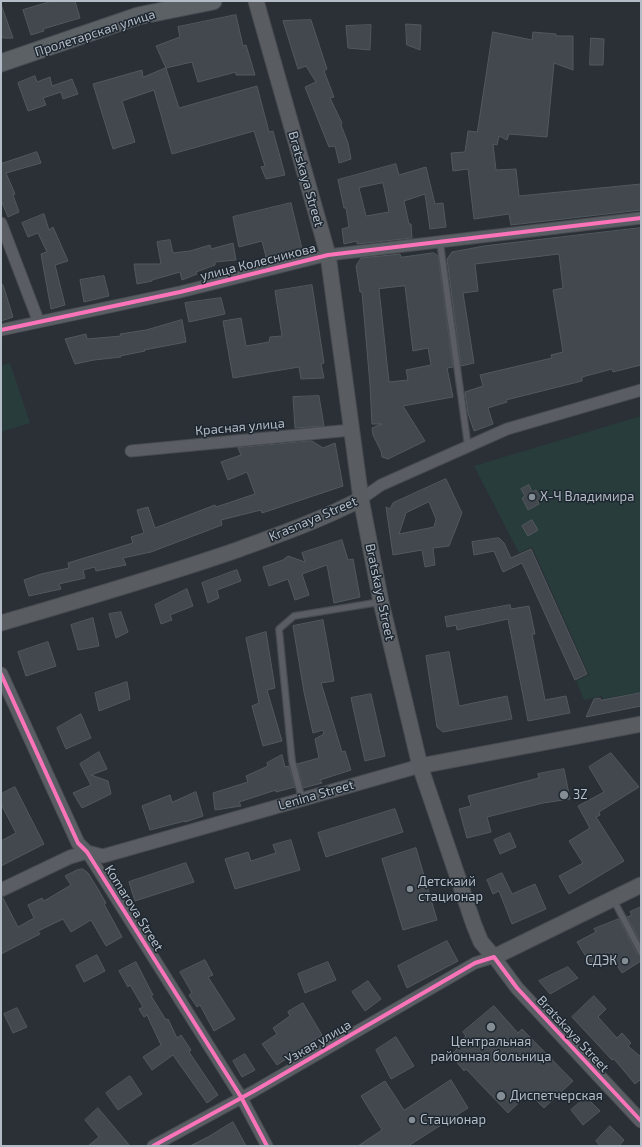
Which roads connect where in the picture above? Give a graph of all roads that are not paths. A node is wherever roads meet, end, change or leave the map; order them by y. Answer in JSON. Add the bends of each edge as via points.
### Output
{"nodes":[{"id":1,"x":213,"y":1,"type":"edge"},
{"id":2,"x":256,"y":1,"type":"edge"},
{"id":3,"x":1,"y":63,"type":"edge"},
{"id":4,"x":641,"y":218,"type":"edge"},
{"id":5,"x":1,"y":223,"type":"edge"},
{"id":6,"x":440,"y":242,"type":"junction"},
{"id":7,"x":328,"y":255,"type":"junction"},
{"id":8,"x":38,"y":320,"type":"junction"},
{"id":9,"x":1,"y":330,"type":"edge"},
{"id":10,"x":641,"y":390,"type":"edge"},
{"id":11,"x":351,"y":430,"type":"junction"},
{"id":12,"x":468,"y":447,"type":"junction"},
{"id":13,"x":131,"y":451,"type":"dead end"},
{"id":14,"x":361,"y":499,"type":"junction"},
{"id":15,"x":381,"y":602,"type":"junction"},
{"id":16,"x":1,"y":623,"type":"edge"},
{"id":17,"x":1,"y":674,"type":"edge"},
{"id":18,"x":641,"y":724,"type":"edge"},
{"id":19,"x":420,"y":766,"type":"junction"},
{"id":20,"x":302,"y":799,"type":"junction"},
{"id":21,"x":87,"y":852,"type":"junction"},
{"id":22,"x":641,"y":885,"type":"edge"},
{"id":23,"x":1,"y":890,"type":"edge"},
{"id":24,"x":613,"y":899,"type":"junction"},
{"id":25,"x":641,"y":952,"type":"edge"},
{"id":26,"x":494,"y":957,"type":"junction"},
{"id":27,"x":241,"y":1097,"type":"junction"},
{"id":28,"x":641,"y":1121,"type":"edge"},
{"id":29,"x":153,"y":1146,"type":"edge"},
{"id":30,"x":267,"y":1146,"type":"edge"}],
"edges":[{"from":1,"to":3,"type":"main road","name":"Пролетарская улица","via":[[138,16]]},
{"from":2,"to":7,"type":"main road","name":"Bratskaya Street"},
{"from":4,"to":6,"type":"street","name":"улица Колесникова"},
{"from":5,"to":8,"type":"street"},
{"from":6,"to":7,"type":"street","name":"улица Колесникова"},
{"from":6,"to":12,"type":"lane"},
{"from":7,"to":8,"type":"street","name":"улица Колесникова","via":[[180,292]]},
{"from":7,"to":11,"type":"main road","name":"Bratskaya Street"},
{"from":8,"to":9,"type":"street","name":"улица Колесникова"},
{"from":10,"to":12,"type":"street","name":"Krasnaya Street","via":[[507,429]]},
{"from":11,"to":13,"type":"street","name":"Красная улица"},
{"from":11,"to":14,"type":"main road","name":"Bratskaya Street"},
{"from":12,"to":14,"type":"street","name":"Krasnaya Street","via":[[381,485]]},
{"from":14,"to":15,"type":"main road","name":"Bratskaya Street"},
{"from":14,"to":16,"type":"main road","name":"Krasnaya Street","via":[[275,536],[162,576]]},
{"from":15,"to":19,"type":"main road","name":"Bratskaya Street"},
{"from":15,"to":20,"type":"lane","via":[[294,616],[279,629],[292,761]]},
{"from":17,"to":21,"type":"street","name":"Komarova Street","via":[[74,835]]},
{"from":18,"to":19,"type":"main road","name":"Lenina Street"},
{"from":19,"to":20,"type":"street","name":"Lenina Street"},
{"from":19,"to":26,"type":"main road","name":"Bratskaya Street","via":[[474,925],[481,942]]},
{"from":20,"to":21,"type":"street","name":"Lenina Street","via":[[103,856]]},
{"from":21,"to":23,"type":"street","name":"Lenina Street","via":[[70,857]]},
{"from":21,"to":27,"type":"street","name":"Komarova Street"},
{"from":22,"to":24,"type":"main road","name":"Узкая улица"},
{"from":24,"to":25,"type":"lane"},
{"from":24,"to":26,"type":"main road","name":"Узкая улица"},
{"from":26,"to":27,"type":"street","name":"Узкая улица","via":[[475,963]]},
{"from":26,"to":28,"type":"street","name":"Bratskaya Street","via":[[517,988]]},
{"from":27,"to":29,"type":"street","name":"Узкая улица"},
{"from":27,"to":30,"type":"street","name":"Komarova Street"}]}
